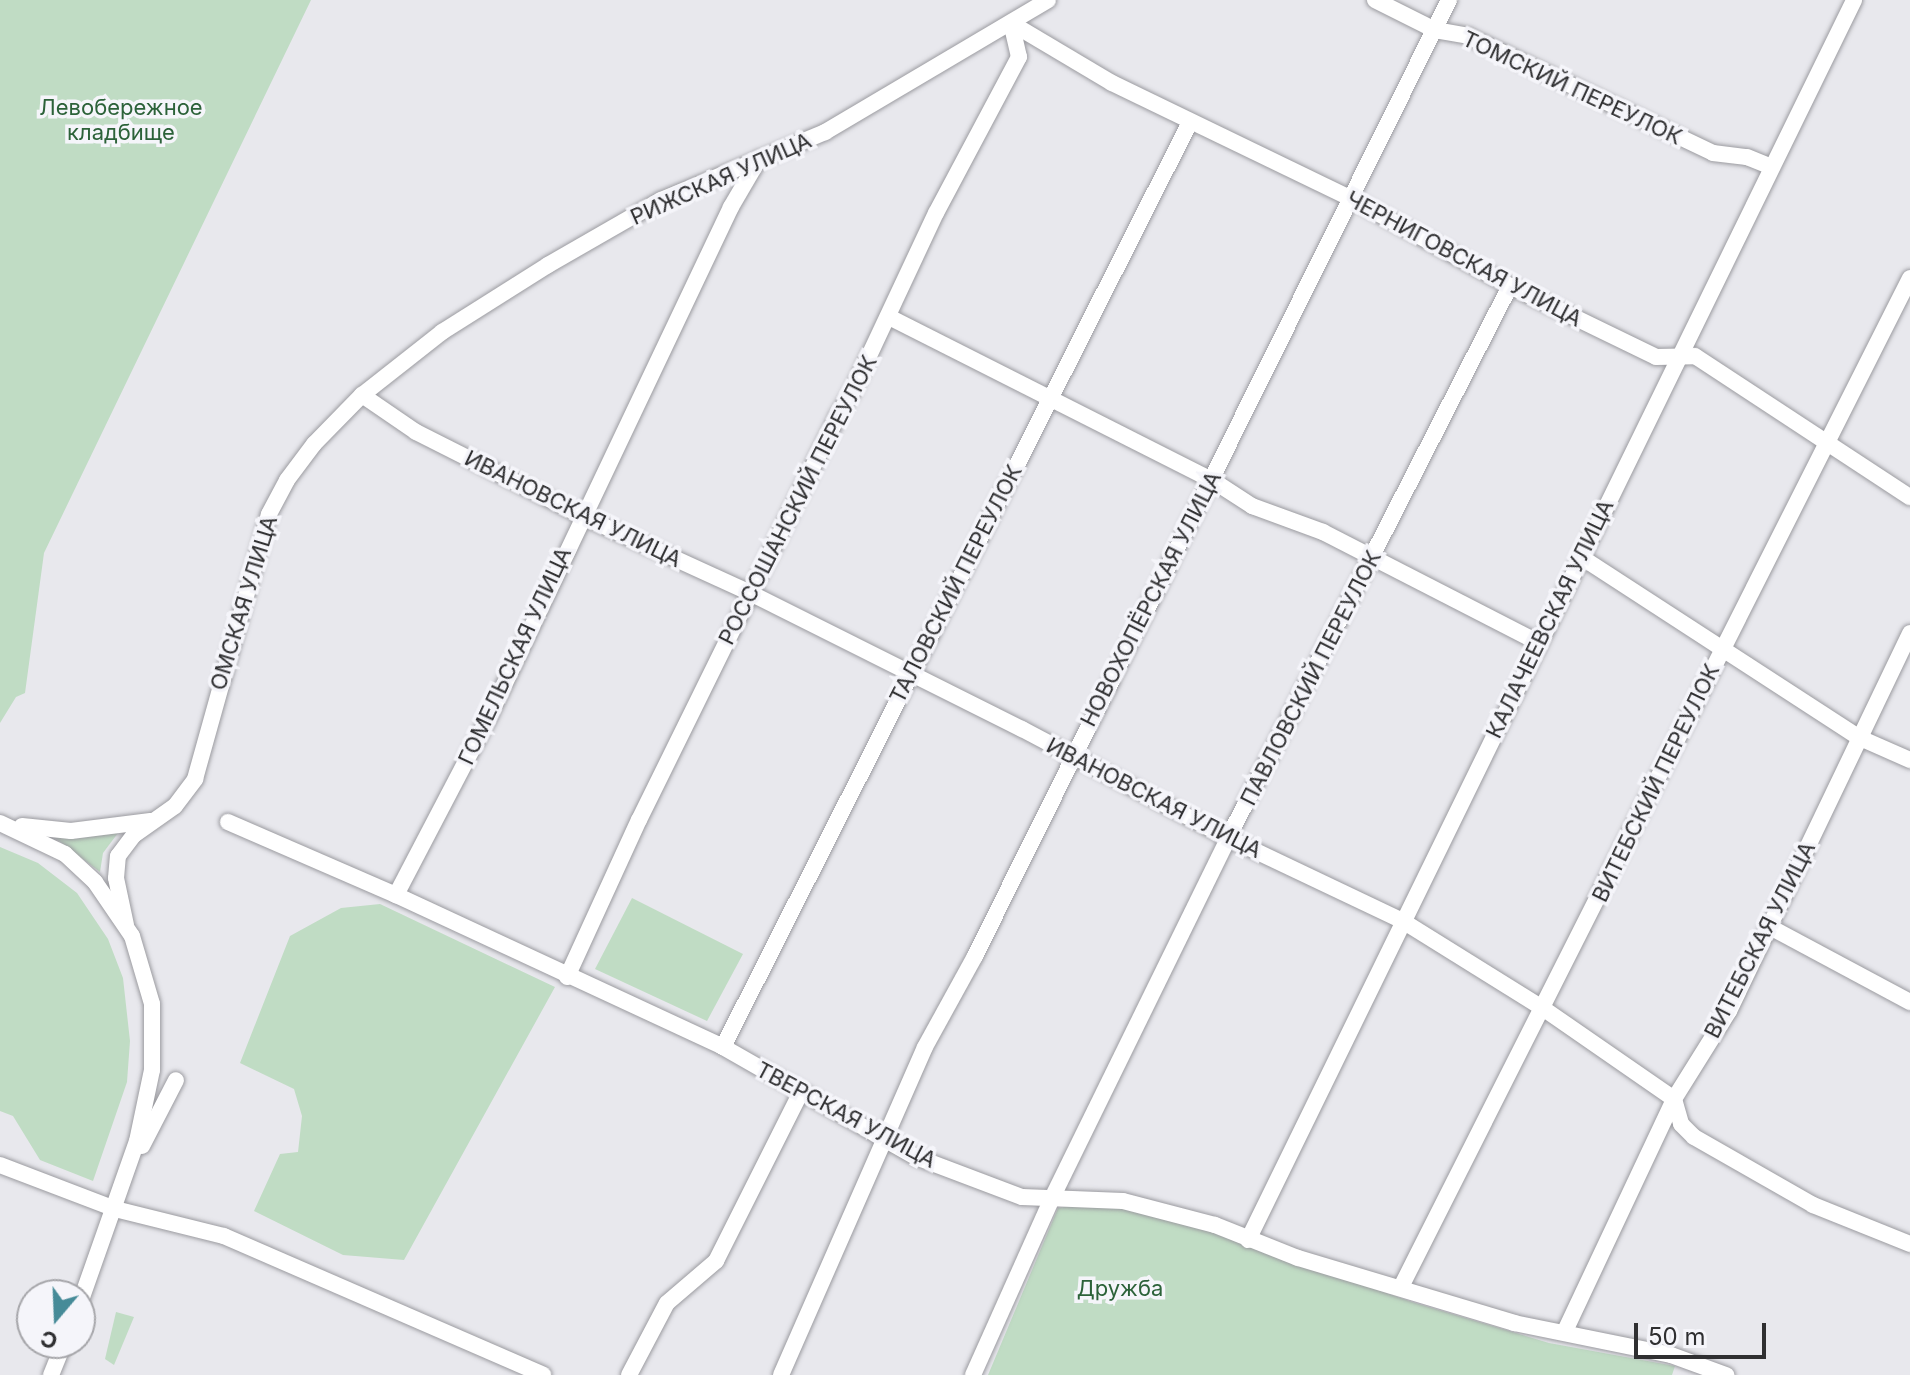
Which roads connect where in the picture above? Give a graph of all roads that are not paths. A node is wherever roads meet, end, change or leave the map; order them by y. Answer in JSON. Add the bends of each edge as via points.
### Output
{"nodes":[{"id":1,"x":1048,"y":0,"type":"edge"},
{"id":2,"x":1375,"y":0,"type":"edge"},
{"id":3,"x":1449,"y":0,"type":"edge"},
{"id":4,"x":1854,"y":0,"type":"edge"},
{"id":5,"x":1011,"y":23,"type":"junction"},
{"id":6,"x":1435,"y":30,"type":"junction"},
{"id":7,"x":1190,"y":122,"type":"junction"},
{"id":8,"x":759,"y":159,"type":"junction"},
{"id":9,"x":1772,"y":167,"type":"junction"},
{"id":10,"x":1350,"y":198,"type":"junction"},
{"id":11,"x":1910,"y":278,"type":"edge"},
{"id":12,"x":1510,"y":286,"type":"junction"},
{"id":13,"x":889,"y":317,"type":"junction"},
{"id":14,"x":1678,"y":356,"type":"junction"},
{"id":15,"x":362,"y":395,"type":"junction"},
{"id":16,"x":1050,"y":399,"type":"junction"},
{"id":17,"x":1829,"y":441,"type":"junction"},
{"id":18,"x":1212,"y":480,"type":"junction"},
{"id":19,"x":1910,"y":497,"type":"edge"},
{"id":20,"x":582,"y":516,"type":"junction"},
{"id":21,"x":1374,"y":557,"type":"junction"},
{"id":22,"x":1581,"y":557,"type":"junction"},
{"id":23,"x":750,"y":593,"type":"junction"},
{"id":24,"x":1910,"y":633,"type":"edge"},
{"id":25,"x":1539,"y":643,"type":"junction"},
{"id":26,"x":1721,"y":650,"type":"junction"},
{"id":27,"x":910,"y":676,"type":"junction"},
{"id":28,"x":1860,"y":738,"type":"junction"},
{"id":29,"x":1071,"y":757,"type":"junction"},
{"id":30,"x":1910,"y":760,"type":"edge"},
{"id":31,"x":151,"y":820,"type":"junction"},
{"id":32,"x":0,"y":822,"type":"edge"},
{"id":33,"x":228,"y":822,"type":"dead end"},
{"id":34,"x":1228,"y":838,"type":"junction"},
{"id":35,"x":396,"y":895,"type":"junction"},
{"id":36,"x":1401,"y":920,"type":"junction"},
{"id":37,"x":126,"y":925,"type":"junction"},
{"id":38,"x":1770,"y":927,"type":"junction"},
{"id":39,"x":567,"y":977,"type":"junction"},
{"id":40,"x":1910,"y":1002,"type":"edge"},
{"id":41,"x":1544,"y":1009,"type":"junction"},
{"id":42,"x":723,"y":1047,"type":"junction"},
{"id":43,"x":176,"y":1080,"type":"dead end"},
{"id":44,"x":800,"y":1094,"type":"junction"},
{"id":45,"x":1674,"y":1099,"type":"junction"},
{"id":46,"x":886,"y":1139,"type":"junction"},
{"id":47,"x":0,"y":1165,"type":"edge"},
{"id":48,"x":130,"y":1169,"type":"junction"},
{"id":49,"x":1052,"y":1198,"type":"junction"},
{"id":50,"x":115,"y":1209,"type":"junction"},
{"id":51,"x":1248,"y":1240,"type":"junction"},
{"id":52,"x":1910,"y":1244,"type":"edge"},
{"id":53,"x":89,"y":1279,"type":"edge"},
{"id":54,"x":1401,"y":1287,"type":"junction"},
{"id":55,"x":1565,"y":1331,"type":"junction"},
{"id":56,"x":543,"y":1375,"type":"edge"},
{"id":57,"x":629,"y":1375,"type":"edge"},
{"id":58,"x":781,"y":1375,"type":"edge"},
{"id":59,"x":973,"y":1375,"type":"edge"},
{"id":60,"x":1726,"y":1375,"type":"edge"}],
"edges":[{"from":1,"to":5,"type":"street","name":"РИЖСКАЯ УЛИЦА"},
{"from":2,"to":6,"type":"street","name":"ТОМСКИЙ ПЕРЕУЛОК"},
{"from":3,"to":6,"type":"street","name":"НОВОХОПЁРСКАЯ УЛИЦА"},
{"from":4,"to":9,"type":"street","name":"КАЛАЧЕЕВСКАЯ УЛИЦА"},
{"from":5,"to":7,"type":"street","name":"ЧЕРНИГОВСКАЯ УЛИЦА"},
{"from":5,"to":8,"type":"street","name":"РИЖСКАЯ УЛИЦА","via":[[825,132]]},
{"from":5,"to":13,"type":"street","name":"РОССОШАНСКИЙ ПЕРЕУЛОК","via":[[1019,57],[936,213]]},
{"from":6,"to":9,"type":"street","name":"ТОМСКИЙ ПЕРЕУЛОК","via":[[1468,36],[1713,153]]},
{"from":6,"to":10,"type":"street","name":"НОВОХОПЁРСКАЯ УЛИЦА"},
{"from":7,"to":10,"type":"street","name":"ЧЕРНИГОВСКАЯ УЛИЦА"},
{"from":7,"to":16,"type":"street","name":"ТАЛОВСКИЙ ПЕРЕУЛОК"},
{"from":8,"to":15,"type":"street","name":"РИЖСКАЯ УЛИЦА","via":[[661,200],[560,258],[442,332]]},
{"from":8,"to":20,"type":"street","name":"ГОМЕЛЬСКАЯ УЛИЦА"},
{"from":9,"to":14,"type":"street","name":"КАЛАЧЕЕВСКАЯ УЛИЦА"},
{"from":10,"to":12,"type":"street","name":"ЧЕРНИГОВСКАЯ УЛИЦА"},
{"from":10,"to":18,"type":"street","name":"НОВОХОПЁРСКАЯ УЛИЦА"},
{"from":11,"to":17,"type":"street","name":"ВИТЕБСКИЙ ПЕРЕУЛОК"},
{"from":12,"to":14,"type":"street","name":"ЧЕРНИГОВСКАЯ УЛИЦА","via":[[1656,357]]},
{"from":12,"to":21,"type":"street","name":"ПАВЛОВСКИЙ ПЕРЕУЛОК"},
{"from":13,"to":16,"type":"street"},
{"from":13,"to":23,"type":"street","name":"РОССОШАНСКИЙ ПЕРЕУЛОК"},
{"from":14,"to":17,"type":"street","name":"ЧЕРНИГОВСКАЯ УЛИЦА","via":[[1695,356]]},
{"from":14,"to":22,"type":"street","name":"КАЛАЧЕЕВСКАЯ УЛИЦА"},
{"from":15,"to":20,"type":"street","name":"ИВАНОВСКАЯ УЛИЦА","via":[[416,432]]},
{"from":15,"to":31,"type":"street","name":"ОМСКАЯ УЛИЦА","via":[[314,444],[269,514],[195,779],[175,806]]},
{"from":16,"to":18,"type":"street"},
{"from":16,"to":27,"type":"street","name":"ТАЛОВСКИЙ ПЕРЕУЛОК"},
{"from":17,"to":19,"type":"street","name":"ЧЕРНИГОВСКАЯ УЛИЦА"},
{"from":17,"to":26,"type":"street","name":"ВИТЕБСКИЙ ПЕРЕУЛОК"},
{"from":18,"to":21,"type":"street","via":[[1252,506]]},
{"from":18,"to":29,"type":"street","name":"НОВОХОПЁРСКАЯ УЛИЦА"},
{"from":20,"to":23,"type":"street","name":"ИВАНОВСКАЯ УЛИЦА"},
{"from":20,"to":35,"type":"street","name":"ГОМЕЛЬСКАЯ УЛИЦА","via":[[488,719]]},
{"from":21,"to":25,"type":"street"},
{"from":21,"to":34,"type":"street","name":"ПАВЛОВСКИЙ ПЕРЕУЛОК"},
{"from":22,"to":25,"type":"street","name":"КАЛАЧЕЕВСКАЯ УЛИЦА"},
{"from":22,"to":26,"type":"street"},
{"from":23,"to":27,"type":"street","name":"ИВАНОВСКАЯ УЛИЦА"},
{"from":23,"to":39,"type":"street","name":"РОССОШАНСКИЙ ПЕРЕУЛОК"},
{"from":24,"to":28,"type":"street","name":"ВИТЕБСКАЯ УЛИЦА"},
{"from":25,"to":36,"type":"street","name":"КАЛАЧЕЕВСКАЯ УЛИЦА"},
{"from":26,"to":28,"type":"street"},
{"from":26,"to":41,"type":"street","name":"ВИТЕБСКИЙ ПЕРЕУЛОК"},
{"from":27,"to":29,"type":"street","name":"ИВАНОВСКАЯ УЛИЦА"},
{"from":27,"to":42,"type":"street","name":"ТАЛОВСКИЙ ПЕРЕУЛОК"},
{"from":28,"to":30,"type":"street"},
{"from":28,"to":38,"type":"street","name":"ВИТЕБСКАЯ УЛИЦА"},
{"from":29,"to":34,"type":"street","name":"ИВАНОВСКАЯ УЛИЦА"},
{"from":29,"to":46,"type":"street","name":"НОВОХОПЁРСКАЯ УЛИЦА","via":[[925,1047]]},
{"from":31,"to":32,"type":"street","via":[[71,831]]},
{"from":31,"to":37,"type":"street","name":"ОМСКАЯ УЛИЦА","via":[[118,856],[116,878]]},
{"from":32,"to":37,"type":"street","via":[[75,861]]},
{"from":33,"to":35,"type":"street","name":"ТВЕРСКАЯ УЛИЦА"},
{"from":34,"to":36,"type":"street","name":"ИВАНОВСКАЯ УЛИЦА"},
{"from":34,"to":49,"type":"street","name":"ПАВЛОВСКИЙ ПЕРЕУЛОК"},
{"from":35,"to":39,"type":"street","name":"ТВЕРСКАЯ УЛИЦА"},
{"from":36,"to":41,"type":"street","name":"ИВАНОВСКАЯ УЛИЦА"},
{"from":36,"to":51,"type":"street","name":"КАЛАЧЕЕВСКАЯ УЛИЦА"},
{"from":37,"to":48,"type":"street","via":[[146,973],[154,1025],[152,1070]]},
{"from":38,"to":40,"type":"street"},
{"from":38,"to":45,"type":"street","name":"ВИТЕБСКАЯ УЛИЦА","via":[[1729,1011]]},
{"from":39,"to":42,"type":"street","name":"ТВЕРСКАЯ УЛИЦА"},
{"from":41,"to":45,"type":"street","name":"ИВАНОВСКАЯ УЛИЦА"},
{"from":41,"to":54,"type":"street","name":"ВИТЕБСКИЙ ПЕРЕУЛОК"},
{"from":42,"to":44,"type":"street","name":"ТВЕРСКАЯ УЛИЦА"},
{"from":43,"to":48,"type":"street"},
{"from":44,"to":46,"type":"street","name":"ТВЕРСКАЯ УЛИЦА"},
{"from":44,"to":57,"type":"street","via":[[716,1261],[667,1303]]},
{"from":45,"to":52,"type":"street","name":"ИВАНОВСКАЯ УЛИЦА","via":[[1681,1124],[1694,1137],[1813,1205]]},
{"from":45,"to":55,"type":"street","name":"ВИТЕБСКАЯ УЛИЦА"},
{"from":46,"to":49,"type":"street","name":"ТВЕРСКАЯ УЛИЦА","via":[[916,1157],[1022,1197]]},
{"from":46,"to":58,"type":"street","name":"НОВОХОПЁРСКАЯ УЛИЦА"},
{"from":47,"to":50,"type":"street"},
{"from":48,"to":50,"type":"street"},
{"from":49,"to":51,"type":"street","name":"ТВЕРСКАЯ УЛИЦА","via":[[1123,1201],[1215,1225]]},
{"from":49,"to":59,"type":"street","name":"ПАВЛОВСКИЙ ПЕРЕУЛОК"},
{"from":50,"to":53,"type":"street"},
{"from":50,"to":56,"type":"street","via":[[224,1236]]},
{"from":51,"to":54,"type":"street","name":"ТВЕРСКАЯ УЛИЦА"},
{"from":54,"to":55,"type":"street","name":"ТВЕРСКАЯ УЛИЦА","via":[[1514,1323]]},
{"from":55,"to":60,"type":"street","name":"ТВЕРСКАЯ УЛИЦА","via":[[1671,1355]]}]}
